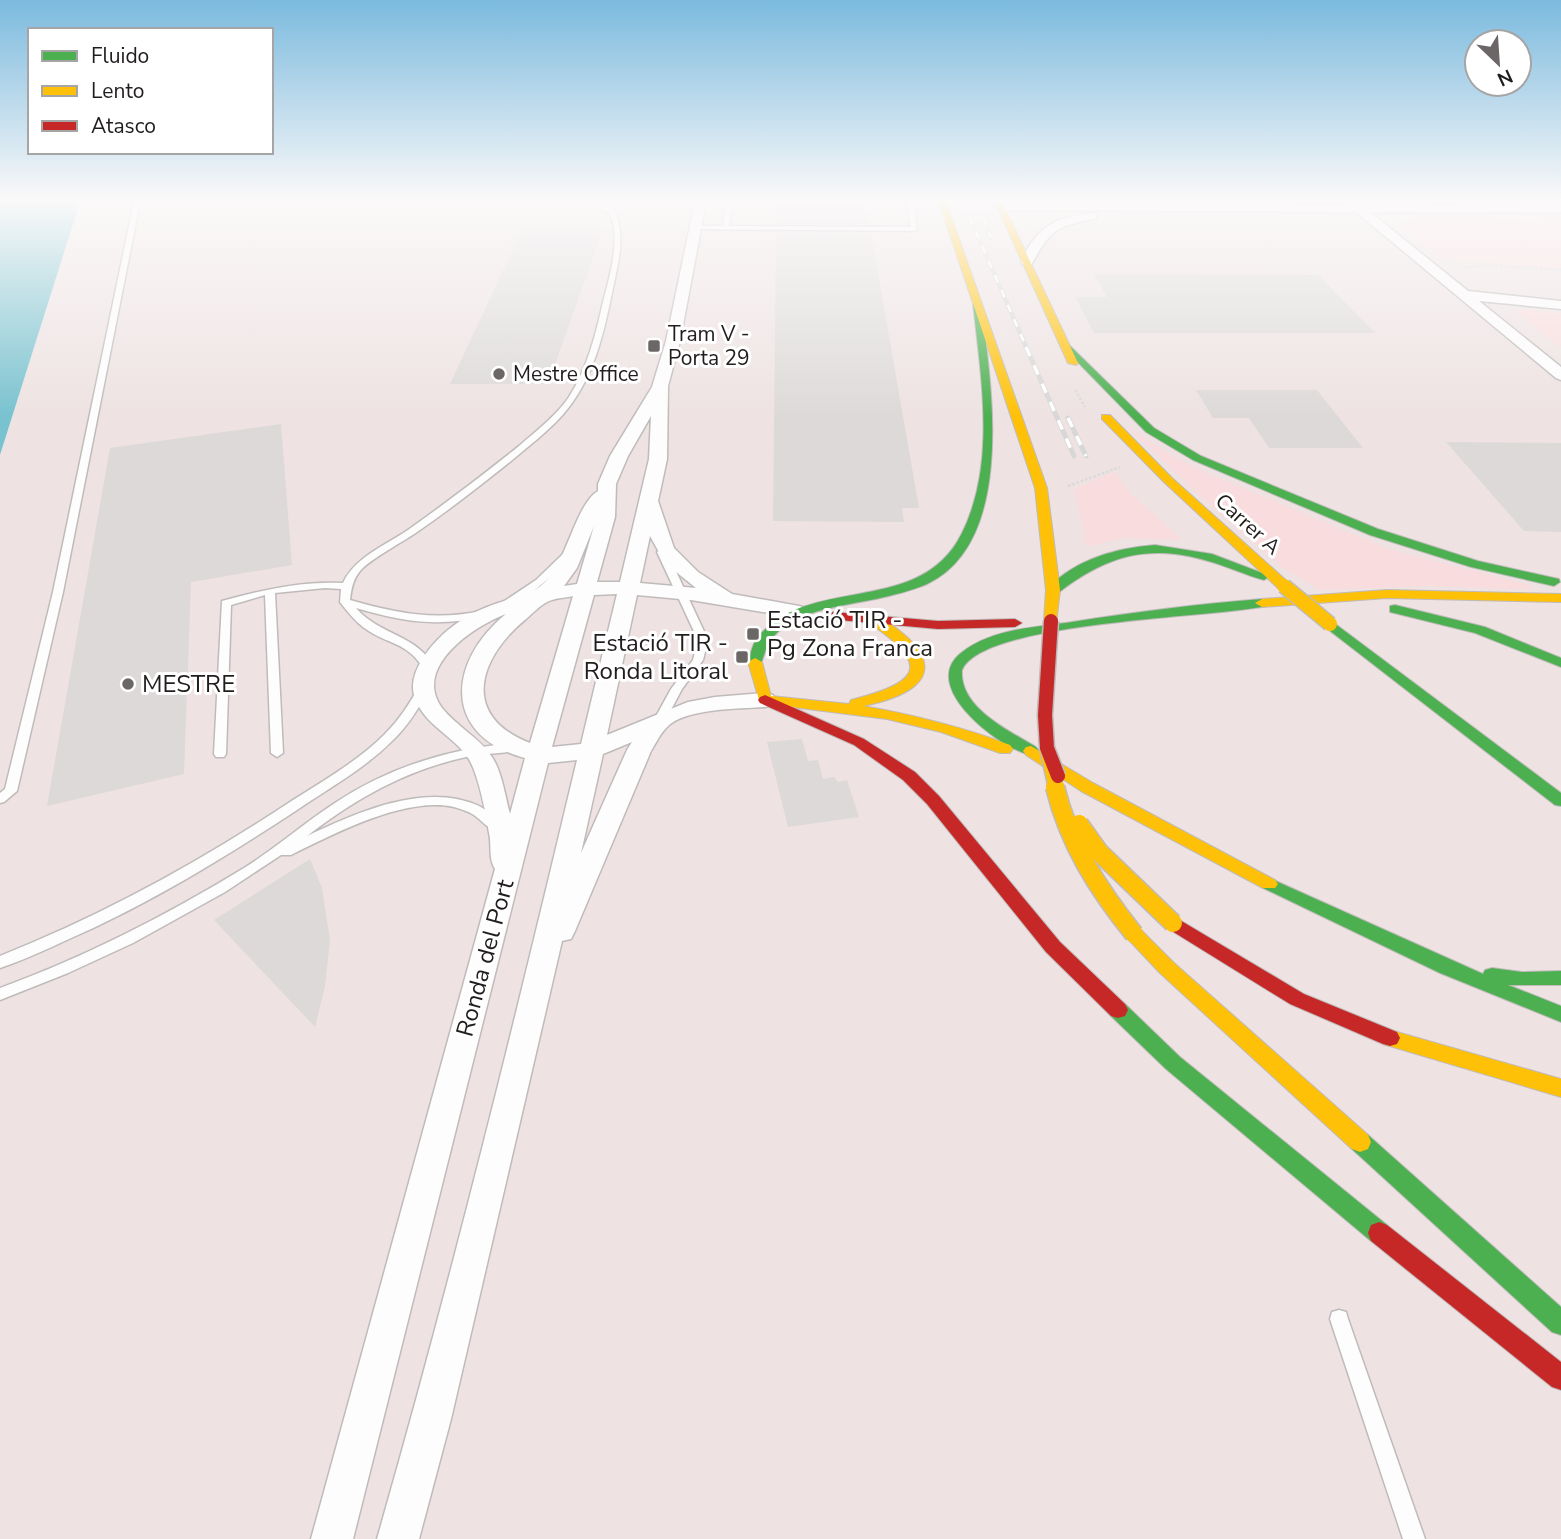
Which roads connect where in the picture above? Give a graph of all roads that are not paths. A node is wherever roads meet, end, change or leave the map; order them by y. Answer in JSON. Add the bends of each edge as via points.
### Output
{"nodes":[{"id":1,"x":122,"y":274,"type":"edge"},
{"id":2,"x":612,"y":274,"type":"edge"},
{"id":3,"x":687,"y":274,"type":"edge"},
{"id":4,"x":968,"y":274,"type":"edge"},
{"id":5,"x":1032,"y":274,"type":"edge"},
{"id":6,"x":1438,"y":274,"type":"edge"},
{"id":7,"x":1464,"y":295,"type":"junction"},
{"id":8,"x":977,"y":304,"type":"junction"},
{"id":9,"x":1561,"y":305,"type":"edge"},
{"id":10,"x":1063,"y":342,"type":"junction"},
{"id":11,"x":1561,"y":375,"type":"edge"},
{"id":12,"x":660,"y":386,"type":"junction"},
{"id":13,"x":607,"y":484,"type":"junction"},
{"id":14,"x":648,"y":499,"type":"junction"},
{"id":15,"x":660,"y":541,"type":"junction"},
{"id":16,"x":577,"y":542,"type":"junction"},
{"id":17,"x":1561,"y":584,"type":"edge"},
{"id":18,"x":347,"y":586,"type":"junction"},
{"id":19,"x":583,"y":589,"type":"junction"},
{"id":20,"x":627,"y":589,"type":"junction"},
{"id":21,"x":1053,"y":590,"type":"junction"},
{"id":22,"x":270,"y":591,"type":"junction"},
{"id":23,"x":1286,"y":593,"type":"junction"},
{"id":24,"x":684,"y":594,"type":"junction"},
{"id":25,"x":542,"y":597,"type":"junction"},
{"id":26,"x":1561,"y":598,"type":"edge"},
{"id":27,"x":345,"y":602,"type":"junction"},
{"id":28,"x":742,"y":603,"type":"junction"},
{"id":29,"x":500,"y":608,"type":"junction"},
{"id":30,"x":799,"y":612,"type":"junction"},
{"id":31,"x":1104,"y":621,"type":"junction"},
{"id":32,"x":877,"y":622,"type":"junction"},
{"id":33,"x":1561,"y":663,"type":"edge"},
{"id":34,"x":426,"y":679,"type":"junction"},
{"id":35,"x":765,"y":700,"type":"junction"},
{"id":36,"x":835,"y":705,"type":"junction"},
{"id":37,"x":660,"y":720,"type":"junction"},
{"id":38,"x":1047,"y":748,"type":"junction"},
{"id":39,"x":591,"y":749,"type":"junction"},
{"id":40,"x":528,"y":750,"type":"junction"},
{"id":41,"x":477,"y":751,"type":"junction"},
{"id":42,"x":277,"y":753,"type":"dead end"},
{"id":43,"x":220,"y":754,"type":"dead end"},
{"id":44,"x":1087,"y":787,"type":"junction"},
{"id":45,"x":0,"y":799,"type":"edge"},
{"id":46,"x":1561,"y":801,"type":"edge"},
{"id":47,"x":503,"y":835,"type":"junction"},
{"id":48,"x":252,"y":869,"type":"junction"},
{"id":49,"x":501,"y":898,"type":"junction"},
{"id":50,"x":0,"y":962,"type":"edge"},
{"id":51,"x":1447,"y":968,"type":"junction"},
{"id":52,"x":1561,"y":978,"type":"edge"},
{"id":53,"x":539,"y":981,"type":"junction"},
{"id":54,"x":1,"y":994,"type":"edge"},
{"id":55,"x":1561,"y":1014,"type":"edge"},
{"id":56,"x":1561,"y":1088,"type":"edge"},
{"id":57,"x":1339,"y":1319,"type":"dead end"},
{"id":58,"x":1561,"y":1324,"type":"edge"},
{"id":59,"x":1561,"y":1378,"type":"edge"},
{"id":60,"x":332,"y":1539,"type":"edge"},
{"id":61,"x":398,"y":1539,"type":"edge"},
{"id":62,"x":1415,"y":1539,"type":"edge"}],
"edges":[{"from":1,"to":45,"type":"lane","via":[[58,592],[11,791]]},
{"from":2,"to":18,"type":"lane","via":[[585,371],[571,399],[538,434],[461,497],[359,566]]},
{"from":3,"to":12,"type":"street","name":"Ronda del Port"},
{"from":4,"to":8,"type":"main road"},
{"from":5,"to":10,"type":"main road","name":"Carrer A"},
{"from":6,"to":7,"type":"street"},
{"from":7,"to":9,"type":"street"},
{"from":7,"to":11,"type":"street"},
{"from":8,"to":21,"type":"main road","via":[[1041,488]]},
{"from":8,"to":30,"type":"main road","via":[[986,387],[986,471],[971,528],[956,554],[917,583],[876,597]]},
{"from":10,"to":17,"type":"main road","via":[[1150,430],[1197,458],[1374,533]]},
{"from":10,"to":23,"type":"main road","name":"Carrer A","via":[[1090,394],[1144,457]]},
{"from":12,"to":13,"type":"street","name":"Ronda del Port"},
{"from":12,"to":14,"type":"street","name":"Ronda del Port","via":[[658,459]]},
{"from":13,"to":16,"type":"street"},
{"from":13,"to":19,"type":"street","name":"Ronda del Port","via":[[606,517]]},
{"from":14,"to":15,"type":"street"},
{"from":14,"to":20,"type":"street","name":"Ronda del Port"},
{"from":15,"to":24,"type":"lane"},
{"from":15,"to":28,"type":"street","via":[[691,578]]},
{"from":16,"to":25,"type":"street","via":[[571,563]]},
{"from":16,"to":29,"type":"lane","via":[[540,583]]},
{"from":18,"to":22,"type":"lane"},
{"from":18,"to":27,"type":"lane"},
{"from":19,"to":20,"type":"street"},
{"from":19,"to":25,"type":"street"},
{"from":19,"to":40,"type":"street","name":"Ronda del Port"},
{"from":20,"to":24,"type":"street"},
{"from":20,"to":39,"type":"street","name":"Ronda del Port"},
{"from":21,"to":23,"type":"main road","via":[[1069,573],[1101,556],[1144,549],[1217,559]]},
{"from":21,"to":38,"type":"main road","bridge":true},
{"from":22,"to":42,"type":"lane"},
{"from":22,"to":43,"type":"lane","via":[[226,603]]},
{"from":23,"to":26,"type":"main road"},
{"from":23,"to":31,"type":"main road"},
{"from":23,"to":33,"type":"main road","via":[[1425,614],[1493,634]]},
{"from":23,"to":46,"type":"main road","name":"Carrer A","bridge":true},
{"from":24,"to":28,"type":"street"},
{"from":24,"to":37,"type":"lane","via":[[703,640],[702,649]]},
{"from":25,"to":29,"type":"street"},
{"from":25,"to":40,"type":"street","via":[[490,641],[472,682],[472,704],[482,724]]},
{"from":27,"to":29,"type":"lane","via":[[413,620],[455,620]]},
{"from":27,"to":34,"type":"lane","via":[[366,625],[418,650],[425,657]]},
{"from":28,"to":30,"type":"street"},
{"from":29,"to":34,"type":"street","via":[[454,635],[434,657]]},
{"from":30,"to":32,"type":"main road"},
{"from":30,"to":35,"type":"main road","via":[[766,636],[755,656]]},
{"from":31,"to":32,"type":"main road"},
{"from":31,"to":44,"type":"main road","via":[[1015,635],[979,647],[965,655],[954,675],[961,697],[983,719]]},
{"from":32,"to":36,"type":"main road","via":[[914,647],[919,675],[912,684],[885,698]]},
{"from":34,"to":41,"type":"street","via":[[431,708]]},
{"from":34,"to":50,"type":"lane","via":[[417,705],[384,741],[246,839],[121,909]]},
{"from":35,"to":36,"type":"main road"},
{"from":35,"to":37,"type":"street","via":[[711,704]]},
{"from":35,"to":59,"type":"main road","via":[[859,741],[909,776],[1053,947],[1173,1063]]},
{"from":36,"to":44,"type":"main road","via":[[953,730]]},
{"from":37,"to":39,"type":"street"},
{"from":37,"to":53,"type":"street","via":[[639,750]]},
{"from":38,"to":56,"type":"main road","bridge":true,"via":[[1079,825],[1099,852],[1173,923],[1233,962],[1339,1018],[1414,1046]]},
{"from":38,"to":58,"type":"main road","bridge":true,"via":[[1054,796],[1078,861],[1134,934]]},
{"from":39,"to":40,"type":"street","via":[[564,754]]},
{"from":39,"to":53,"type":"street","name":"Ronda del Port"},
{"from":40,"to":41,"type":"lane"},
{"from":40,"to":49,"type":"street","name":"Ronda del Port"},
{"from":41,"to":47,"type":"street"},
{"from":41,"to":48,"type":"lane","via":[[365,789]]},
{"from":44,"to":51,"type":"main road","via":[[1300,900]]},
{"from":47,"to":48,"type":"lane","via":[[469,805],[410,804],[347,823]]},
{"from":47,"to":49,"type":"street"},
{"from":48,"to":54,"type":"lane","via":[[116,944]]},
{"from":49,"to":60,"type":"street","name":"Ronda del Port"},
{"from":51,"to":52,"type":"main road","via":[[1522,979]]},
{"from":51,"to":55,"type":"main road"},
{"from":53,"to":61,"type":"street","name":"Ronda del Port"},
{"from":57,"to":62,"type":"lane"}]}
